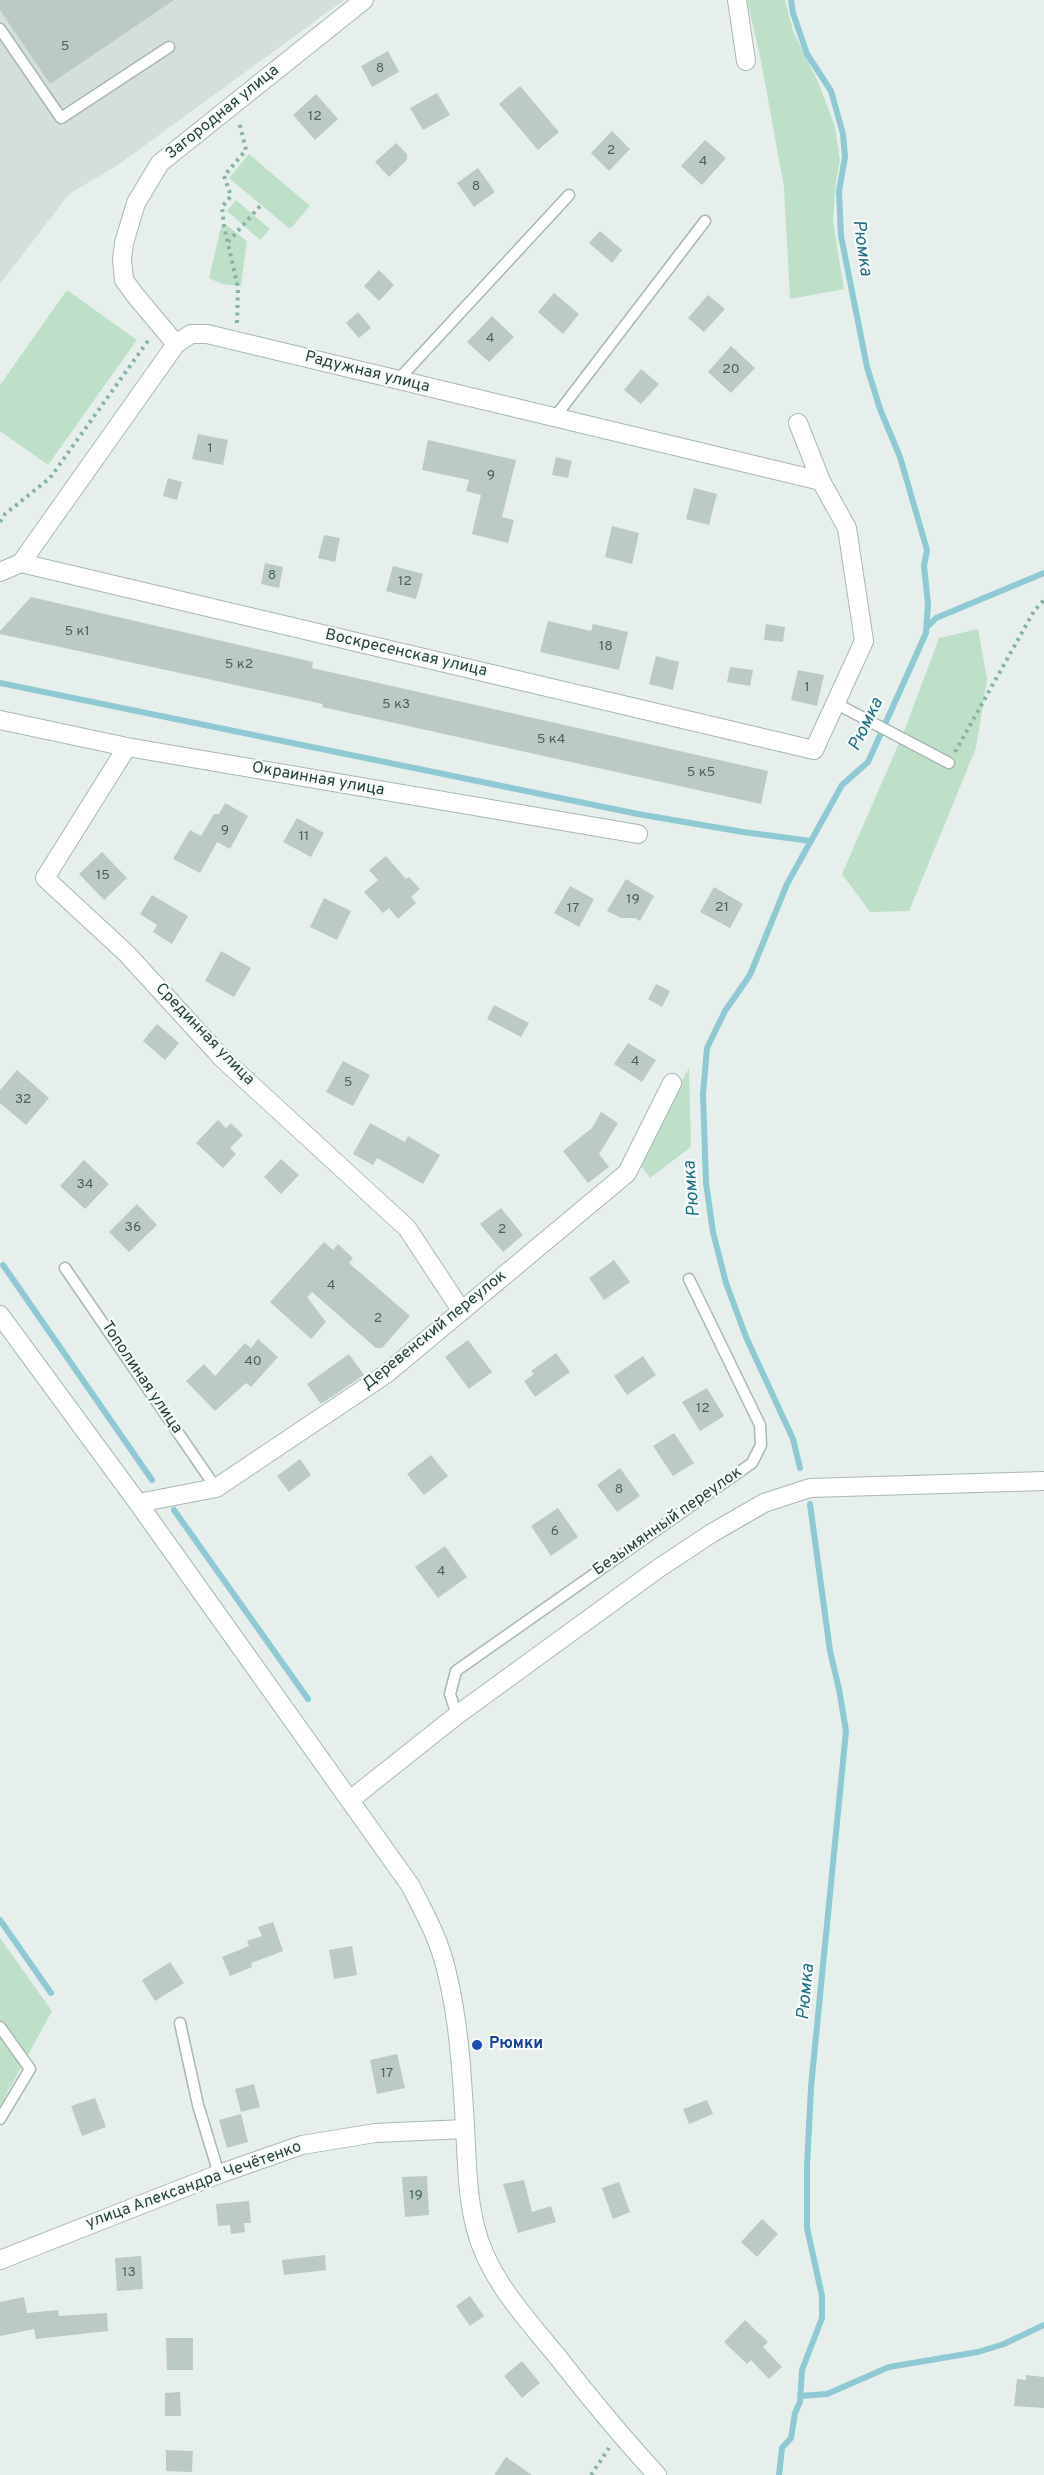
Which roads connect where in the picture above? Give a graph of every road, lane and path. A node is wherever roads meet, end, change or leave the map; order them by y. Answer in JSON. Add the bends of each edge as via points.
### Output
{"nodes":[{"id":1,"x":364,"y":0,"type":"edge"},
{"id":2,"x":736,"y":0,"type":"edge"},
{"id":3,"x":0,"y":29,"type":"edge"},
{"id":4,"x":169,"y":47,"type":"dead end"},
{"id":5,"x":746,"y":61,"type":"dead end"},
{"id":6,"x":235,"y":102,"type":"junction"},
{"id":7,"x":568,"y":195,"type":"dead end"},
{"id":8,"x":261,"y":205,"type":"dead end"},
{"id":9,"x":705,"y":221,"type":"dead end"},
{"id":10,"x":228,"y":243,"type":"junction"},
{"id":11,"x":158,"y":323,"type":"junction"},
{"id":12,"x":237,"y":341,"type":"junction"},
{"id":13,"x":176,"y":344,"type":"junction"},
{"id":14,"x":397,"y":381,"type":"junction"},
{"id":15,"x":555,"y":417,"type":"junction"},
{"id":16,"x":798,"y":423,"type":"dead end"},
{"id":17,"x":820,"y":481,"type":"junction"},
{"id":18,"x":0,"y":522,"type":"edge"},
{"id":19,"x":21,"y":563,"type":"junction"},
{"id":20,"x":0,"y":572,"type":"edge"},
{"id":21,"x":1044,"y":600,"type":"edge"},
{"id":22,"x":835,"y":703,"type":"junction"},
{"id":23,"x":0,"y":720,"type":"edge"},
{"id":24,"x":127,"y":747,"type":"junction"},
{"id":25,"x":949,"y":763,"type":"joint"},
{"id":26,"x":638,"y":834,"type":"dead end"},
{"id":27,"x":672,"y":1083,"type":"dead end"},
{"id":28,"x":65,"y":1268,"type":"dead end"},
{"id":29,"x":689,"y":1279,"type":"dead end"},
{"id":30,"x":461,"y":1310,"type":"junction"},
{"id":31,"x":0,"y":1315,"type":"edge"},
{"id":32,"x":1044,"y":1481,"type":"edge"},
{"id":33,"x":216,"y":1488,"type":"junction"},
{"id":34,"x":138,"y":1503,"type":"junction"},
{"id":35,"x":457,"y":1715,"type":"junction"},
{"id":36,"x":350,"y":1800,"type":"junction"},
{"id":37,"x":180,"y":2023,"type":"dead end"},
{"id":38,"x":0,"y":2027,"type":"edge"},
{"id":39,"x":0,"y":2119,"type":"edge"},
{"id":40,"x":465,"y":2129,"type":"junction"},
{"id":41,"x":219,"y":2174,"type":"junction"},
{"id":42,"x":0,"y":2260,"type":"edge"},
{"id":43,"x":619,"y":2434,"type":"junction"},
{"id":44,"x":591,"y":2475,"type":"edge"},
{"id":45,"x":657,"y":2475,"type":"edge"}],
"edges":[{"from":1,"to":6,"type":"street","name":"Загородная улица"},
{"from":2,"to":5,"type":"street"},
{"from":3,"to":4,"type":"lane","via":[[61,118]]},
{"from":6,"to":10,"type":"path","via":[[246,150],[224,176],[231,196],[222,207]]},
{"from":6,"to":11,"type":"street","name":"Загородная улица","via":[[160,163],[136,203],[124,243],[124,280]]},
{"from":7,"to":14,"type":"lane"},
{"from":8,"to":10,"type":"path"},
{"from":9,"to":15,"type":"lane"},
{"from":10,"to":12,"type":"path","via":[[238,288]]},
{"from":11,"to":13,"type":"street","name":"Загородная улица"},
{"from":11,"to":18,"type":"path","via":[[50,478]]},
{"from":12,"to":13,"type":"street","name":"Радужная улица","via":[[191,334]]},
{"from":12,"to":14,"type":"street","name":"Радужная улица"},
{"from":13,"to":19,"type":"street"},
{"from":14,"to":15,"type":"street","name":"Радужная улица"},
{"from":15,"to":17,"type":"street","name":"Радужная улица"},
{"from":16,"to":17,"type":"street"},
{"from":17,"to":22,"type":"street","via":[[847,528],[864,641]]},
{"from":19,"to":20,"type":"street"},
{"from":19,"to":22,"type":"street","name":"Воскресенская улица","via":[[814,750]]},
{"from":21,"to":25,"type":"path","via":[[1034,611]]},
{"from":22,"to":25,"type":"lane"},
{"from":23,"to":24,"type":"street","name":"Окраинная улица"},
{"from":24,"to":26,"type":"street","name":"Окраинная улица"},
{"from":24,"to":30,"type":"street","name":"Срединная улица","via":[[45,878],[126,954],[222,1058],[407,1228]]},
{"from":27,"to":30,"type":"street","name":"Деревенский переулок","via":[[627,1173]]},
{"from":28,"to":33,"type":"lane","name":"Тополиная улица"},
{"from":29,"to":35,"type":"lane","name":"Безымянный переулок","via":[[760,1425],[760,1445],[752,1463],[456,1671],[450,1694]]},
{"from":30,"to":33,"type":"street","name":"Деревенский переулок","via":[[386,1374]]},
{"from":31,"to":34,"type":"street"},
{"from":32,"to":35,"type":"street","via":[[810,1488],[764,1503],[668,1562]]},
{"from":33,"to":34,"type":"street","name":"Деревенский переулок"},
{"from":34,"to":36,"type":"street"},
{"from":35,"to":36,"type":"street"},
{"from":36,"to":40,"type":"street","via":[[410,1885],[446,1966],[459,2046]]},
{"from":37,"to":41,"type":"lane","via":[[198,2105]]},
{"from":38,"to":39,"type":"lane","via":[[30,2069]]},
{"from":40,"to":41,"type":"street","name":"улица Александра Чечётенко","via":[[375,2133],[302,2145]]},
{"from":40,"to":43,"type":"street","via":[[467,2183],[476,2228],[488,2260],[505,2291]]},
{"from":41,"to":42,"type":"street","name":"улица Александра Чечётенко"},
{"from":43,"to":44,"type":"path"},
{"from":43,"to":45,"type":"street"}]}
